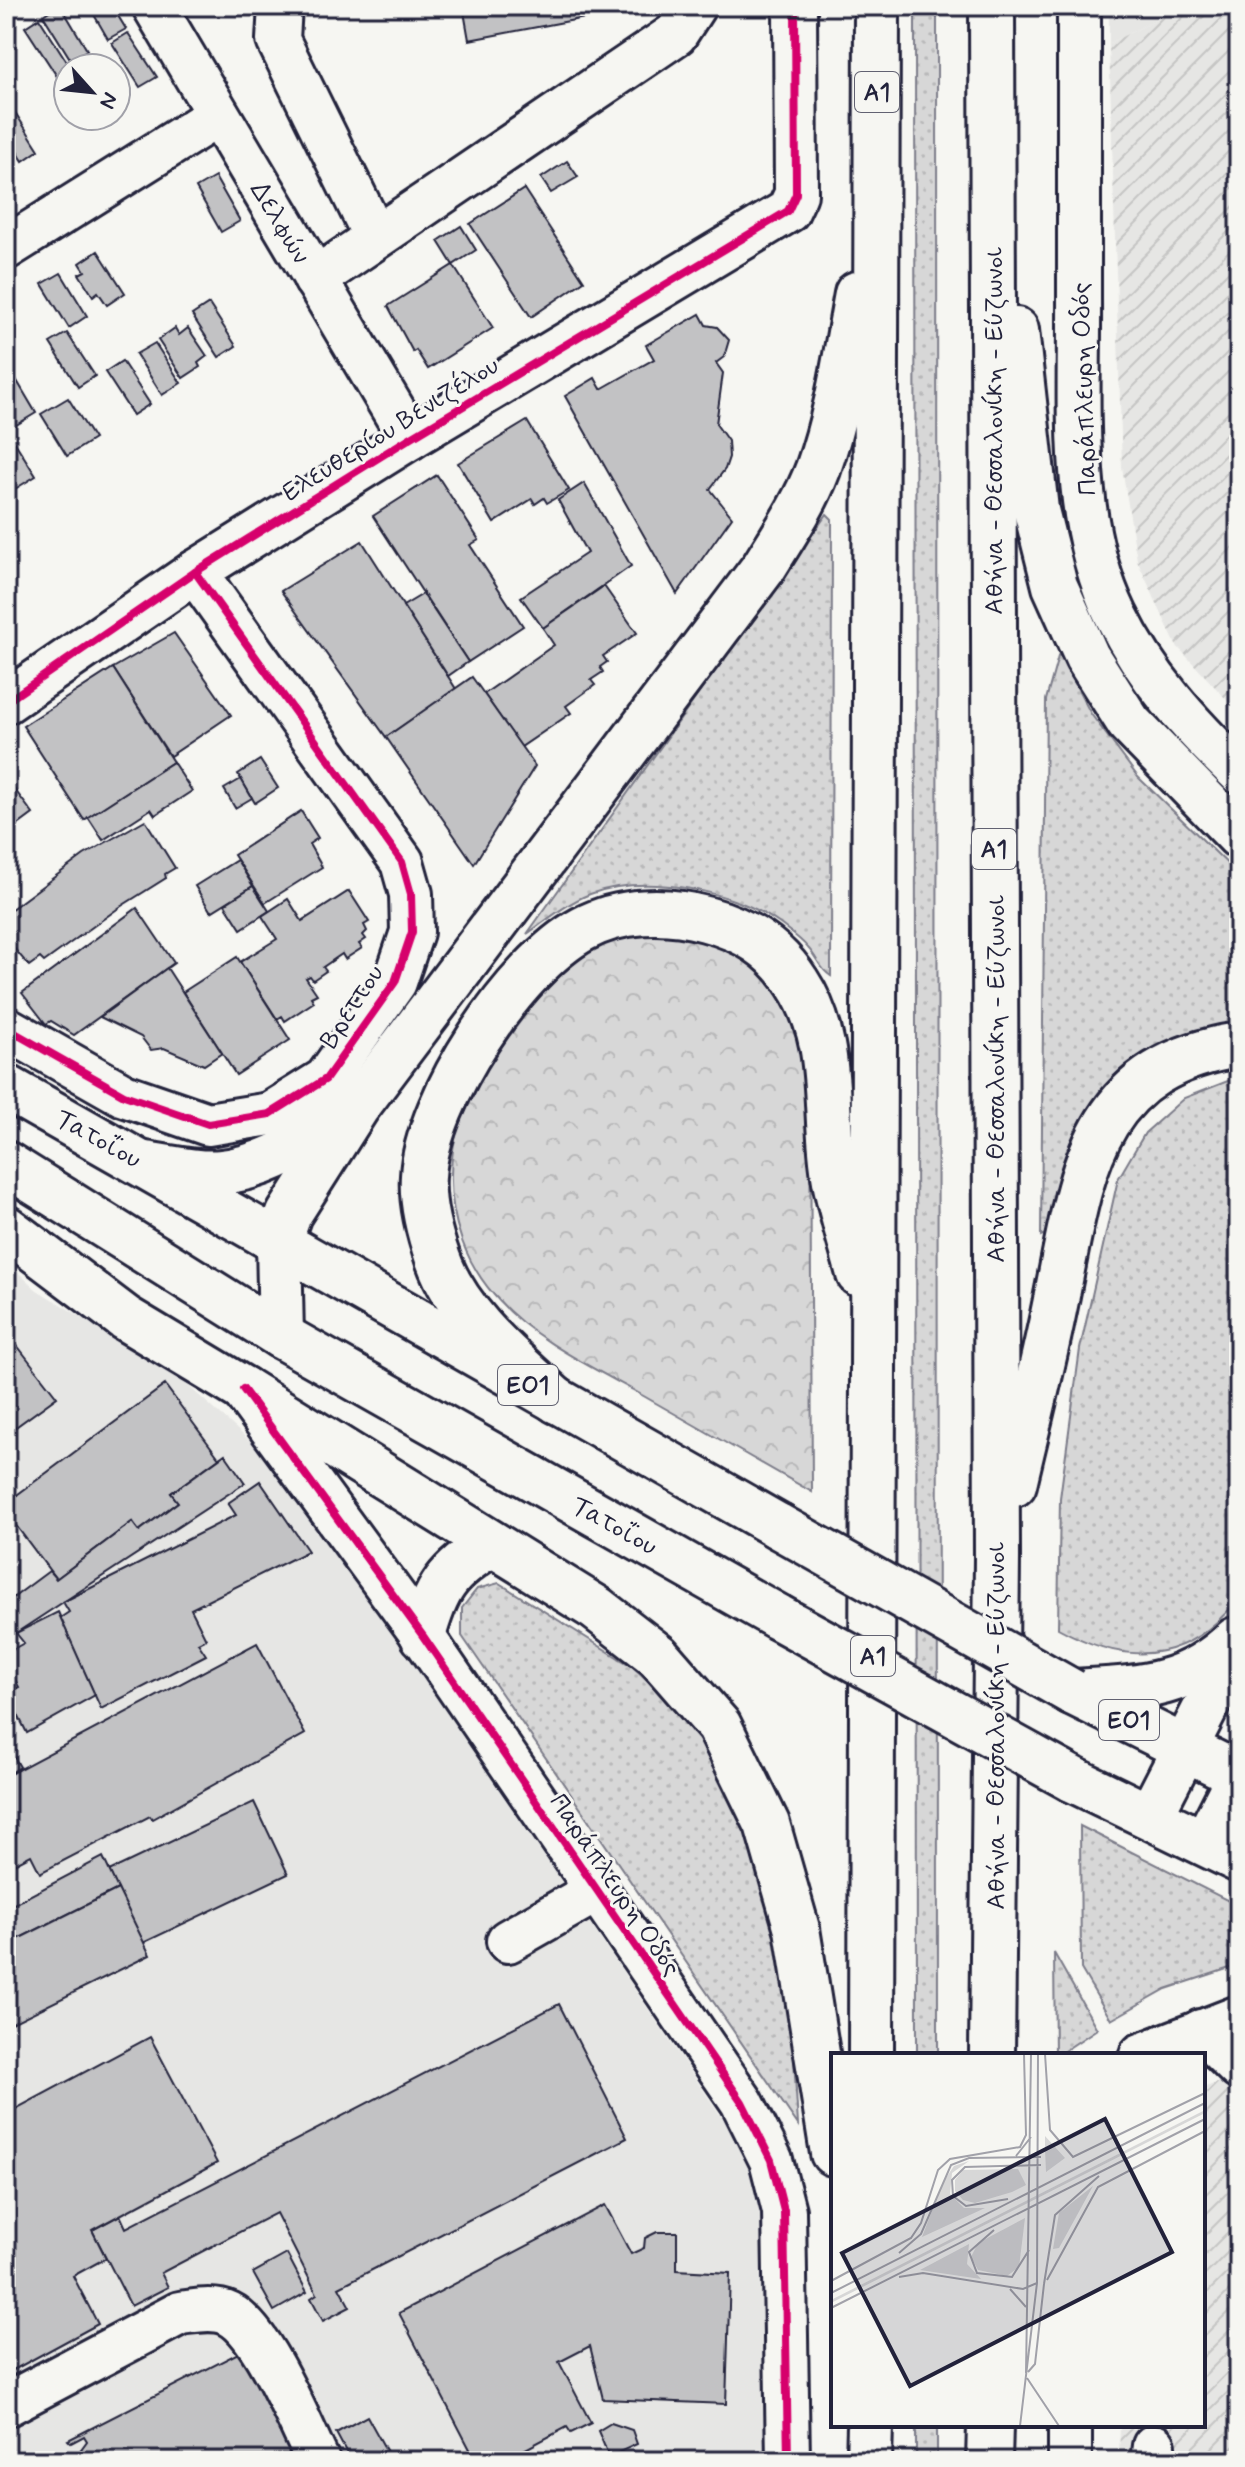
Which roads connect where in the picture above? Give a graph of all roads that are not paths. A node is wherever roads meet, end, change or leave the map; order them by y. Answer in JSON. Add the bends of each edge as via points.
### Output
{"nodes":[{"id":1,"x":154,"y":6,"type":"edge"},
{"id":2,"x":280,"y":6,"type":"edge"},
{"id":3,"x":694,"y":6,"type":"edge"},
{"id":4,"x":795,"y":6,"type":"edge"},
{"id":5,"x":877,"y":6,"type":"edge"},
{"id":6,"x":992,"y":6,"type":"edge"},
{"id":7,"x":1079,"y":6,"type":"edge"},
{"id":8,"x":218,"y":115,"type":"junction"},
{"id":9,"x":991,"y":141,"type":"junction"},
{"id":10,"x":878,"y":178,"type":"junction"},
{"id":11,"x":375,"y":237,"type":"junction"},
{"id":12,"x":6,"y":248,"type":"edge"},
{"id":13,"x":315,"y":279,"type":"junction"},
{"id":14,"x":410,"y":438,"type":"junction"},
{"id":15,"x":195,"y":572,"type":"junction"},
{"id":16,"x":6,"y":702,"type":"edge"},
{"id":17,"x":1239,"y":772,"type":"edge"},
{"id":18,"x":1239,"y":836,"type":"edge"},
{"id":19,"x":6,"y":1028,"type":"edge"},
{"id":20,"x":1239,"y":1045,"type":"edge"},
{"id":21,"x":6,"y":1087,"type":"edge"},
{"id":22,"x":357,"y":1107,"type":"junction"},
{"id":23,"x":6,"y":1164,"type":"edge"},
{"id":24,"x":145,"y":1164,"type":"junction"},
{"id":25,"x":6,"y":1228,"type":"edge"},
{"id":26,"x":279,"y":1242,"type":"junction"},
{"id":27,"x":874,"y":1335,"type":"junction"},
{"id":28,"x":281,"y":1336,"type":"junction"},
{"id":29,"x":243,"y":1389,"type":"junction"},
{"id":30,"x":557,"y":1401,"type":"junction"},
{"id":31,"x":490,"y":1545,"type":"junction"},
{"id":32,"x":997,"y":1557,"type":"junction"},
{"id":33,"x":1239,"y":1635,"type":"edge"},
{"id":34,"x":423,"y":1636,"type":"junction"},
{"id":35,"x":1239,"y":1643,"type":"edge"},
{"id":36,"x":1072,"y":1692,"type":"junction"},
{"id":37,"x":1185,"y":1748,"type":"junction"},
{"id":38,"x":1239,"y":1775,"type":"edge"},
{"id":39,"x":1150,"y":1816,"type":"junction"},
{"id":40,"x":1222,"y":1852,"type":"edge"},
{"id":41,"x":596,"y":1891,"type":"junction"},
{"id":42,"x":508,"y":1941,"type":"dead end"},
{"id":43,"x":1220,"y":2024,"type":"edge"},
{"id":44,"x":871,"y":2053,"type":"edge"},
{"id":45,"x":992,"y":2053,"type":"edge"},
{"id":46,"x":1146,"y":2053,"type":"edge"},
{"id":47,"x":1239,"y":2068,"type":"edge"},
{"id":48,"x":831,"y":2141,"type":"edge"},
{"id":49,"x":6,"y":2405,"type":"edge"},
{"id":50,"x":870,"y":2427,"type":"edge"},
{"id":51,"x":990,"y":2427,"type":"edge"},
{"id":52,"x":1070,"y":2427,"type":"edge"},
{"id":53,"x":788,"y":2448,"type":"edge"},
{"id":54,"x":318,"y":2461,"type":"edge"},
{"id":55,"x":753,"y":2461,"type":"edge"},
{"id":56,"x":869,"y":2461,"type":"edge"},
{"id":57,"x":989,"y":2461,"type":"edge"},
{"id":58,"x":1070,"y":2461,"type":"edge"}],
"edges":[{"from":1,"to":8,"type":"street","name":"Δελφών"},
{"from":2,"to":11,"type":"street","via":[[278,40]]},
{"from":3,"to":11,"type":"street","via":[[676,34]]},
{"from":4,"to":14,"type":"street","name":"Ελευθερίου Βενιζέλου","via":[[796,194],[788,211]]},
{"from":5,"to":10,"type":"main road","number":"Α1"},
{"from":6,"to":9,"type":"main road","name":"Αθήνα - Θεσσαλονίκη - Εύζωνοι","number":"Α1"},
{"from":7,"to":17,"type":"street","name":"Παράπλευρη Οδός","via":[[1080,443],[1093,543],[1115,614],[1149,673],[1171,704]]},
{"from":8,"to":12,"type":"street"},
{"from":8,"to":13,"type":"street","name":"Δελφών"},
{"from":9,"to":18,"type":"main road","via":[[1036,510],[1055,586],[1087,657],[1129,723]]},
{"from":9,"to":32,"type":"main road","name":"Αθήνα - Θεσσαλονίκη - Εύζωνοι","number":"Α1"},
{"from":10,"to":22,"type":"main road","via":[[834,416],[817,472],[791,523],[764,567]]},
{"from":10,"to":27,"type":"main road","number":"Α1"},
{"from":11,"to":13,"type":"street"},
{"from":13,"to":14,"type":"street","name":"Δελφών"},
{"from":14,"to":15,"type":"street","name":"Ελευθερίου Βενιζέλου"},
{"from":15,"to":16,"type":"street","name":"Ελευθερίου Βενιζέλου"},
{"from":15,"to":19,"type":"street","name":"Βρεττου","via":[[402,862],[411,894],[412,932],[395,982],[326,1079],[270,1114],[208,1124],[124,1095]]},
{"from":20,"to":32,"type":"main road","via":[[1194,1055],[1145,1079],[1108,1118],[1093,1143]]},
{"from":21,"to":24,"type":"main road","name":"Τατοΐου","number":"ΕΟ1"},
{"from":22,"to":24,"type":"main road","via":[[300,1146],[257,1165],[219,1173]]},
{"from":22,"to":26,"type":"main road","via":[[289,1214]]},
{"from":23,"to":28,"type":"main road","name":"Τατοΐου"},
{"from":24,"to":26,"type":"main road","name":"Τατοΐου","number":"ΕΟ1"},
{"from":25,"to":29,"type":"main road","via":[[125,1318]]},
{"from":26,"to":28,"type":"main road"},
{"from":26,"to":30,"type":"main road","name":"Τατοΐου","number":"ΕΟ1"},
{"from":27,"to":30,"type":"main road","via":[[834,1179],[825,1049],[815,1013],[797,980],[772,951],[740,928],[683,912],[631,912],[583,929],[547,956],[511,995],[450,1087],[432,1131],[423,1176],[425,1214],[439,1261],[469,1311]]},
{"from":27,"to":44,"type":"main road","number":"Α1"},
{"from":28,"to":39,"type":"main road","name":"Τατοΐου","bridge":true,"via":[[778,1617],[1072,1779]]},
{"from":29,"to":31,"type":"main road"},
{"from":29,"to":34,"type":"street","name":"Παράπλευρη Οδός"},
{"from":30,"to":36,"type":"main road","name":"Τατοΐου","number":"ΕΟ1","bridge":true},
{"from":31,"to":34,"type":"main road","via":[[447,1575],[431,1603]]},
{"from":31,"to":48,"type":"main road","via":[[596,1608],[658,1656],[719,1726],[767,1824],[797,1929]]},
{"from":32,"to":45,"type":"main road","name":"Αθήνα - Θεσσαλονίκη - Εύζωνοι","number":"Α1"},
{"from":33,"to":36,"type":"main road","via":[[1215,1659],[1161,1685]]},
{"from":34,"to":41,"type":"street","name":"Παράπλευρη Οδός"},
{"from":35,"to":37,"type":"main road"},
{"from":36,"to":37,"type":"main road","name":"Τατοΐου","number":"ΕΟ1"},
{"from":37,"to":38,"type":"main road","name":"Τατοΐου","number":"ΕΟ1"},
{"from":37,"to":39,"type":"main road"},
{"from":38,"to":40,"type":"main road"},
{"from":39,"to":40,"type":"main road","name":"Τατοΐου"},
{"from":41,"to":42,"type":"street"},
{"from":41,"to":53,"type":"street","name":"Παράπλευρη Οδός","via":[[742,2102],[771,2160],[784,2211]]},
{"from":43,"to":46,"type":"street"},
{"from":43,"to":47,"type":"street"},
{"from":49,"to":54,"type":"street","via":[[180,2313],[207,2309],[230,2315],[256,2337]]},
{"from":50,"to":56,"type":"main road"},
{"from":51,"to":57,"type":"main road"},
{"from":52,"to":58,"type":"street"},
{"from":53,"to":55,"type":"street"}]}
